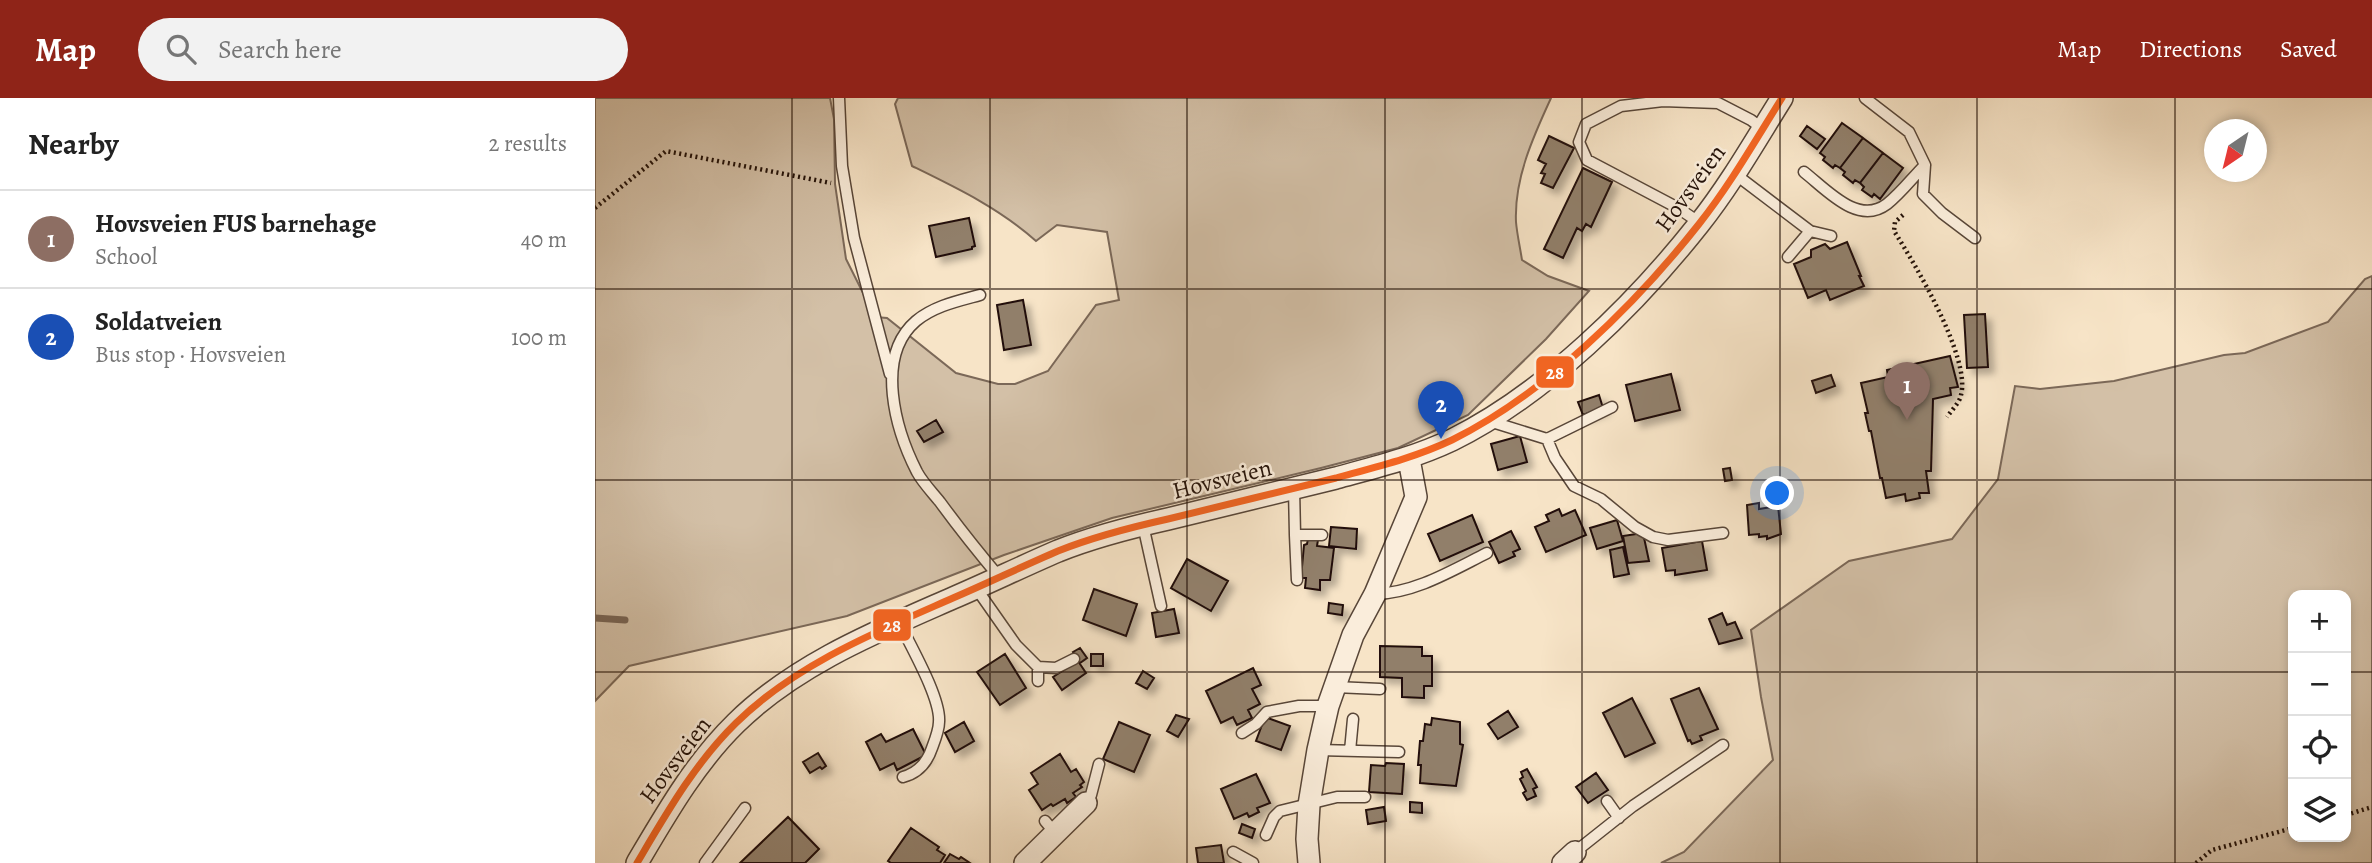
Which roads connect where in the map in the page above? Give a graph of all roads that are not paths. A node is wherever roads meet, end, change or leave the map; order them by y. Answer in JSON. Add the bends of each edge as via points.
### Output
{"nodes":[{"id":1,"x":839,"y":98,"type":"edge"},
{"id":2,"x":1781,"y":98,"type":"edge"},
{"id":3,"x":1865,"y":98,"type":"edge"},
{"id":4,"x":1763,"y":129,"type":"junction"},
{"id":5,"x":1925,"y":165,"type":"junction"},
{"id":6,"x":1804,"y":172,"type":"dead end"},
{"id":7,"x":1735,"y":174,"type":"junction"},
{"id":8,"x":1700,"y":223,"type":"junction"},
{"id":9,"x":1810,"y":231,"type":"junction"},
{"id":10,"x":1831,"y":236,"type":"dead end"},
{"id":11,"x":1975,"y":237,"type":"dead end"},
{"id":12,"x":1788,"y":257,"type":"dead end"},
{"id":13,"x":980,"y":295,"type":"dead end"},
{"id":14,"x":892,"y":380,"type":"junction"},
{"id":15,"x":1612,"y":407,"type":"dead end"},
{"id":16,"x":1486,"y":420,"type":"junction"},
{"id":17,"x":1547,"y":439,"type":"junction"},
{"id":18,"x":1409,"y":459,"type":"junction"},
{"id":19,"x":1294,"y":488,"type":"junction"},
{"id":20,"x":1143,"y":525,"type":"junction"},
{"id":21,"x":1723,"y":533,"type":"dead end"},
{"id":22,"x":1295,"y":535,"type":"junction"},
{"id":23,"x":1322,"y":535,"type":"dead end"},
{"id":24,"x":1487,"y":553,"type":"dead end"},
{"id":25,"x":1000,"y":578,"type":"junction"},
{"id":26,"x":1297,"y":580,"type":"dead end"},
{"id":27,"x":976,"y":588,"type":"junction"},
{"id":28,"x":1375,"y":594,"type":"junction"},
{"id":29,"x":1161,"y":606,"type":"dead end"},
{"id":30,"x":899,"y":622,"type":"junction"},
{"id":31,"x":1074,"y":659,"type":"dead end"},
{"id":32,"x":1038,"y":667,"type":"junction"},
{"id":33,"x":1038,"y":681,"type":"dead end"},
{"id":34,"x":1380,"y":689,"type":"dead end"},
{"id":35,"x":1331,"y":697,"type":"junction"},
{"id":36,"x":1353,"y":719,"type":"dead end"},
{"id":37,"x":1242,"y":733,"type":"dead end"},
{"id":38,"x":1723,"y":745,"type":"dead end"},
{"id":39,"x":1318,"y":750,"type":"junction"},
{"id":40,"x":1350,"y":751,"type":"junction"},
{"id":41,"x":1399,"y":752,"type":"dead end"},
{"id":42,"x":1098,"y":764,"type":"dead end"},
{"id":43,"x":903,"y":777,"type":"dead end"},
{"id":44,"x":1365,"y":797,"type":"dead end"},
{"id":45,"x":1607,"y":801,"type":"dead end"},
{"id":46,"x":1086,"y":803,"type":"joint"},
{"id":47,"x":1309,"y":805,"type":"junction"},
{"id":48,"x":745,"y":808,"type":"dead end"},
{"id":49,"x":1619,"y":817,"type":"junction"},
{"id":50,"x":1266,"y":835,"type":"dead end"},
{"id":51,"x":1233,"y":852,"type":"dead end"},
{"id":52,"x":1569,"y":858,"type":"edge"},
{"id":53,"x":637,"y":863,"type":"edge"},
{"id":54,"x":705,"y":863,"type":"edge"},
{"id":55,"x":1025,"y":863,"type":"edge"},
{"id":56,"x":1253,"y":863,"type":"edge"},
{"id":57,"x":1309,"y":863,"type":"edge"}],
"edges":[{"from":1,"to":14,"type":"lane","via":[[842,166],[854,238]]},
{"from":2,"to":4,"type":"street","name":"Hovsveien"},
{"from":3,"to":5,"type":"lane","via":[[1909,132]]},
{"from":4,"to":7,"type":"street","name":"Hovsveien"},
{"from":4,"to":8,"type":"lane","via":[[1718,103],[1663,101],[1622,106],[1586,124],[1579,142],[1587,160]]},
{"from":5,"to":6,"type":"lane","via":[[1887,204],[1871,213],[1854,210]]},
{"from":5,"to":11,"type":"lane","via":[[1923,194]]},
{"from":7,"to":8,"type":"street","name":"Hovsveien"},
{"from":7,"to":9,"type":"lane"},
{"from":8,"to":16,"type":"street","name":"Hovsveien","via":[[1621,312],[1557,370]]},
{"from":9,"to":10,"type":"lane"},
{"from":9,"to":12,"type":"lane"},
{"from":13,"to":14,"type":"lane","via":[[946,304],[916,321],[903,336]]},
{"from":14,"to":25,"type":"lane","via":[[900,435],[918,474]]},
{"from":15,"to":17,"type":"lane"},
{"from":16,"to":17,"type":"lane"},
{"from":16,"to":18,"type":"street","name":"Hovsveien"},
{"from":17,"to":21,"type":"lane","via":[[1574,486],[1601,499],[1653,537],[1668,540]]},
{"from":18,"to":19,"type":"street","name":"Hovsveien"},
{"from":18,"to":28,"type":"street","via":[[1416,496]]},
{"from":19,"to":20,"type":"street","name":"Hovsveien"},
{"from":19,"to":22,"type":"lane"},
{"from":20,"to":25,"type":"street","name":"Hovsveien","via":[[1061,550]]},
{"from":20,"to":29,"type":"lane"},
{"from":22,"to":23,"type":"lane"},
{"from":22,"to":26,"type":"lane"},
{"from":24,"to":28,"type":"lane","via":[[1395,593]]},
{"from":25,"to":27,"type":"street","name":"Hovsveien"},
{"from":27,"to":30,"type":"street","name":"Hovsveien"},
{"from":27,"to":32,"type":"lane","via":[[1016,645]]},
{"from":28,"to":35,"type":"street","via":[[1353,635]]},
{"from":30,"to":43,"type":"lane","via":[[937,706],[939,722],[928,758],[915,774]]},
{"from":30,"to":53,"type":"street","name":"Hovsveien","via":[[797,676],[739,721],[710,751],[674,801]]},
{"from":31,"to":32,"type":"lane","via":[[1056,668]]},
{"from":32,"to":33,"type":"lane"},
{"from":34,"to":35,"type":"lane"},
{"from":35,"to":37,"type":"lane","via":[[1267,712]]},
{"from":35,"to":39,"type":"street"},
{"from":36,"to":40,"type":"lane"},
{"from":38,"to":49,"type":"lane"},
{"from":39,"to":40,"type":"lane"},
{"from":39,"to":47,"type":"street"},
{"from":40,"to":41,"type":"lane"},
{"from":42,"to":46,"type":"lane"},
{"from":44,"to":47,"type":"lane","via":[[1336,796]]},
{"from":45,"to":49,"type":"lane"},
{"from":46,"to":55,"type":"street","via":[[1050,827]]},
{"from":47,"to":50,"type":"lane","via":[[1280,811]]},
{"from":47,"to":57,"type":"street"},
{"from":48,"to":54,"type":"lane"},
{"from":49,"to":52,"type":"lane"},
{"from":51,"to":56,"type":"lane"}]}
